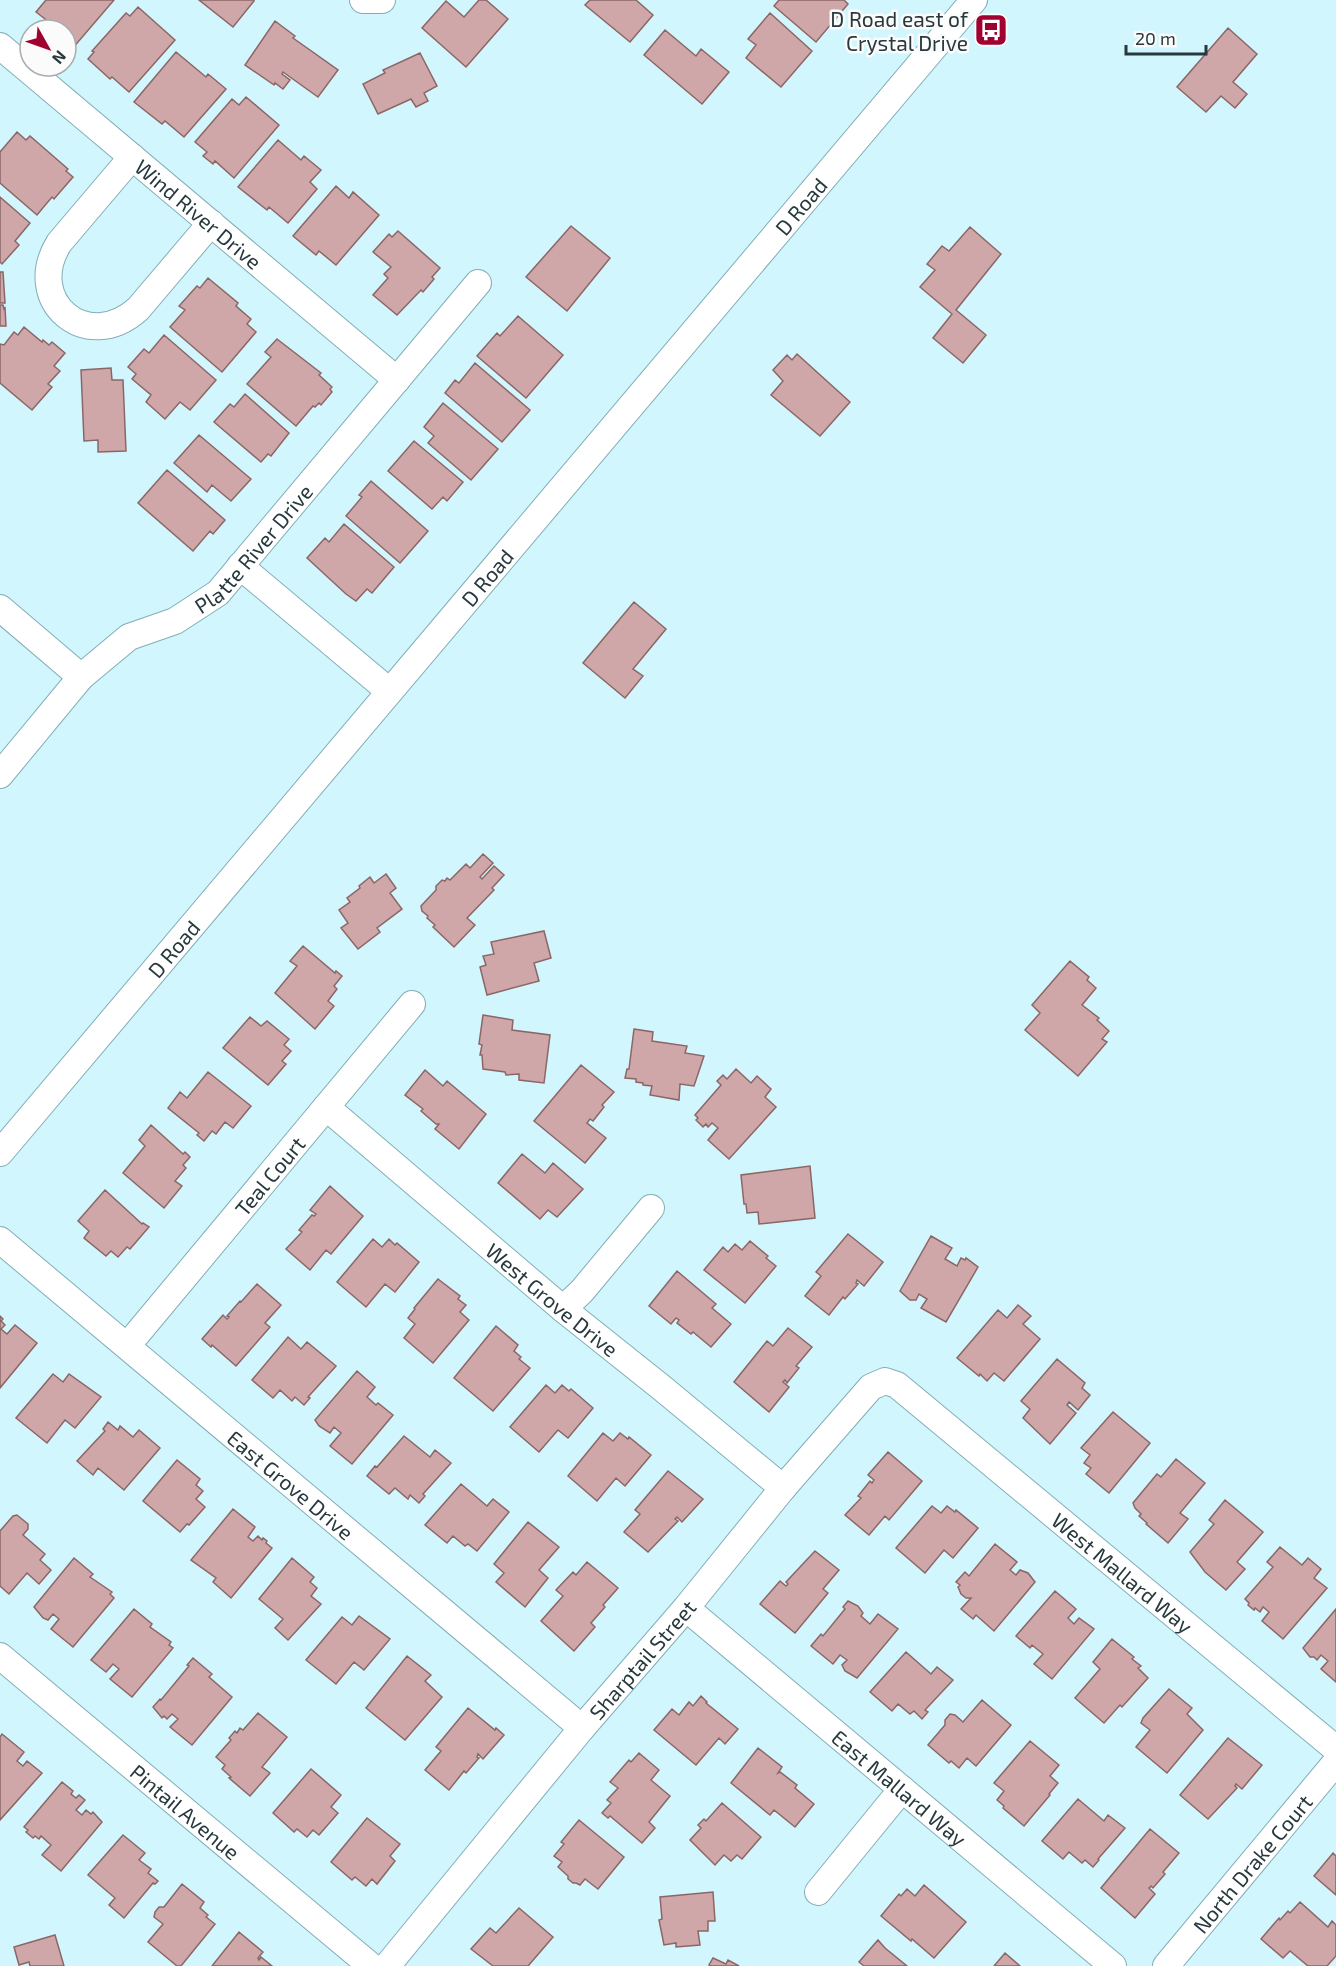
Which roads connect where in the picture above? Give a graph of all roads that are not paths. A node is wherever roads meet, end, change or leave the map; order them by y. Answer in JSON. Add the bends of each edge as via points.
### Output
{"nodes":[{"id":1,"x":363,"y":0,"type":"edge"},
{"id":2,"x":382,"y":0,"type":"edge"},
{"id":3,"x":974,"y":0,"type":"edge"},
{"id":4,"x":0,"y":46,"type":"edge"},
{"id":5,"x":132,"y":157,"type":"junction"},
{"id":6,"x":211,"y":223,"type":"junction"},
{"id":7,"x":478,"y":283,"type":"dead end"},
{"id":8,"x":397,"y":380,"type":"junction"},
{"id":9,"x":240,"y":566,"type":"junction"},
{"id":10,"x":0,"y":608,"type":"edge"},
{"id":11,"x":81,"y":677,"type":"junction"},
{"id":12,"x":389,"y":691,"type":"junction"},
{"id":13,"x":0,"y":775,"type":"edge"},
{"id":14,"x":412,"y":1004,"type":"dead end"},
{"id":15,"x":326,"y":1107,"type":"junction"},
{"id":16,"x":0,"y":1153,"type":"edge"},
{"id":17,"x":651,"y":1208,"type":"dead end"},
{"id":18,"x":0,"y":1240,"type":"edge"},
{"id":19,"x":564,"y":1309,"type":"junction"},
{"id":20,"x":127,"y":1346,"type":"junction"},
{"id":21,"x":909,"y":1395,"type":"joint"},
{"id":22,"x":783,"y":1488,"type":"junction"},
{"id":23,"x":687,"y":1608,"type":"junction"},
{"id":24,"x":0,"y":1656,"type":"edge"},
{"id":25,"x":582,"y":1728,"type":"junction"},
{"id":26,"x":1336,"y":1749,"type":"edge"},
{"id":27,"x":1336,"y":1762,"type":"edge"},
{"id":28,"x":902,"y":1789,"type":"junction"},
{"id":29,"x":818,"y":1892,"type":"dead end"},
{"id":30,"x":371,"y":1966,"type":"edge"},
{"id":31,"x":387,"y":1966,"type":"edge"},
{"id":32,"x":1113,"y":1966,"type":"edge"},
{"id":33,"x":1166,"y":1966,"type":"edge"}],
"edges":[{"from":1,"to":2,"type":"street"},
{"from":3,"to":12,"type":"street","name":"D Road"},
{"from":4,"to":5,"type":"street","name":"Wind River Drive"},
{"from":5,"to":6,"type":"street","name":"Wind River Drive"},
{"from":5,"to":6,"type":"street","via":[[52,255],[48,267],[50,294],[65,315],[89,327],[103,327],[128,318]]},
{"from":6,"to":8,"type":"street","name":"Wind River Drive"},
{"from":7,"to":8,"type":"street","name":"Platte River Drive"},
{"from":8,"to":9,"type":"street","name":"Platte River Drive"},
{"from":9,"to":11,"type":"street","name":"Platte River Drive","via":[[218,593],[175,621],[129,637]]},
{"from":9,"to":12,"type":"street"},
{"from":10,"to":11,"type":"street"},
{"from":11,"to":13,"type":"street","name":"Platte River Drive"},
{"from":12,"to":16,"type":"street","name":"D Road"},
{"from":14,"to":15,"type":"street","name":"Teal Court"},
{"from":15,"to":19,"type":"street","name":"West Grove Drive"},
{"from":15,"to":20,"type":"street","name":"Teal Court"},
{"from":17,"to":19,"type":"street"},
{"from":18,"to":20,"type":"street","name":"East Grove Drive"},
{"from":19,"to":22,"type":"street","name":"West Grove Drive"},
{"from":20,"to":25,"type":"street","name":"East Grove Drive"},
{"from":21,"to":22,"type":"street","name":"Sharptail Street","via":[[885,1381],[871,1387]]},
{"from":21,"to":26,"type":"street","name":"West Mallard Way"},
{"from":22,"to":23,"type":"street","name":"Sharptail Street"},
{"from":23,"to":25,"type":"street","name":"Sharptail Street"},
{"from":23,"to":28,"type":"street","name":"East Mallard Way"},
{"from":24,"to":30,"type":"street","name":"Pintail Avenue"},
{"from":25,"to":31,"type":"street","name":"Sharptail Street"},
{"from":27,"to":33,"type":"street","name":"North Drake Court"},
{"from":28,"to":29,"type":"street"},
{"from":28,"to":32,"type":"street","name":"East Mallard Way"}]}
